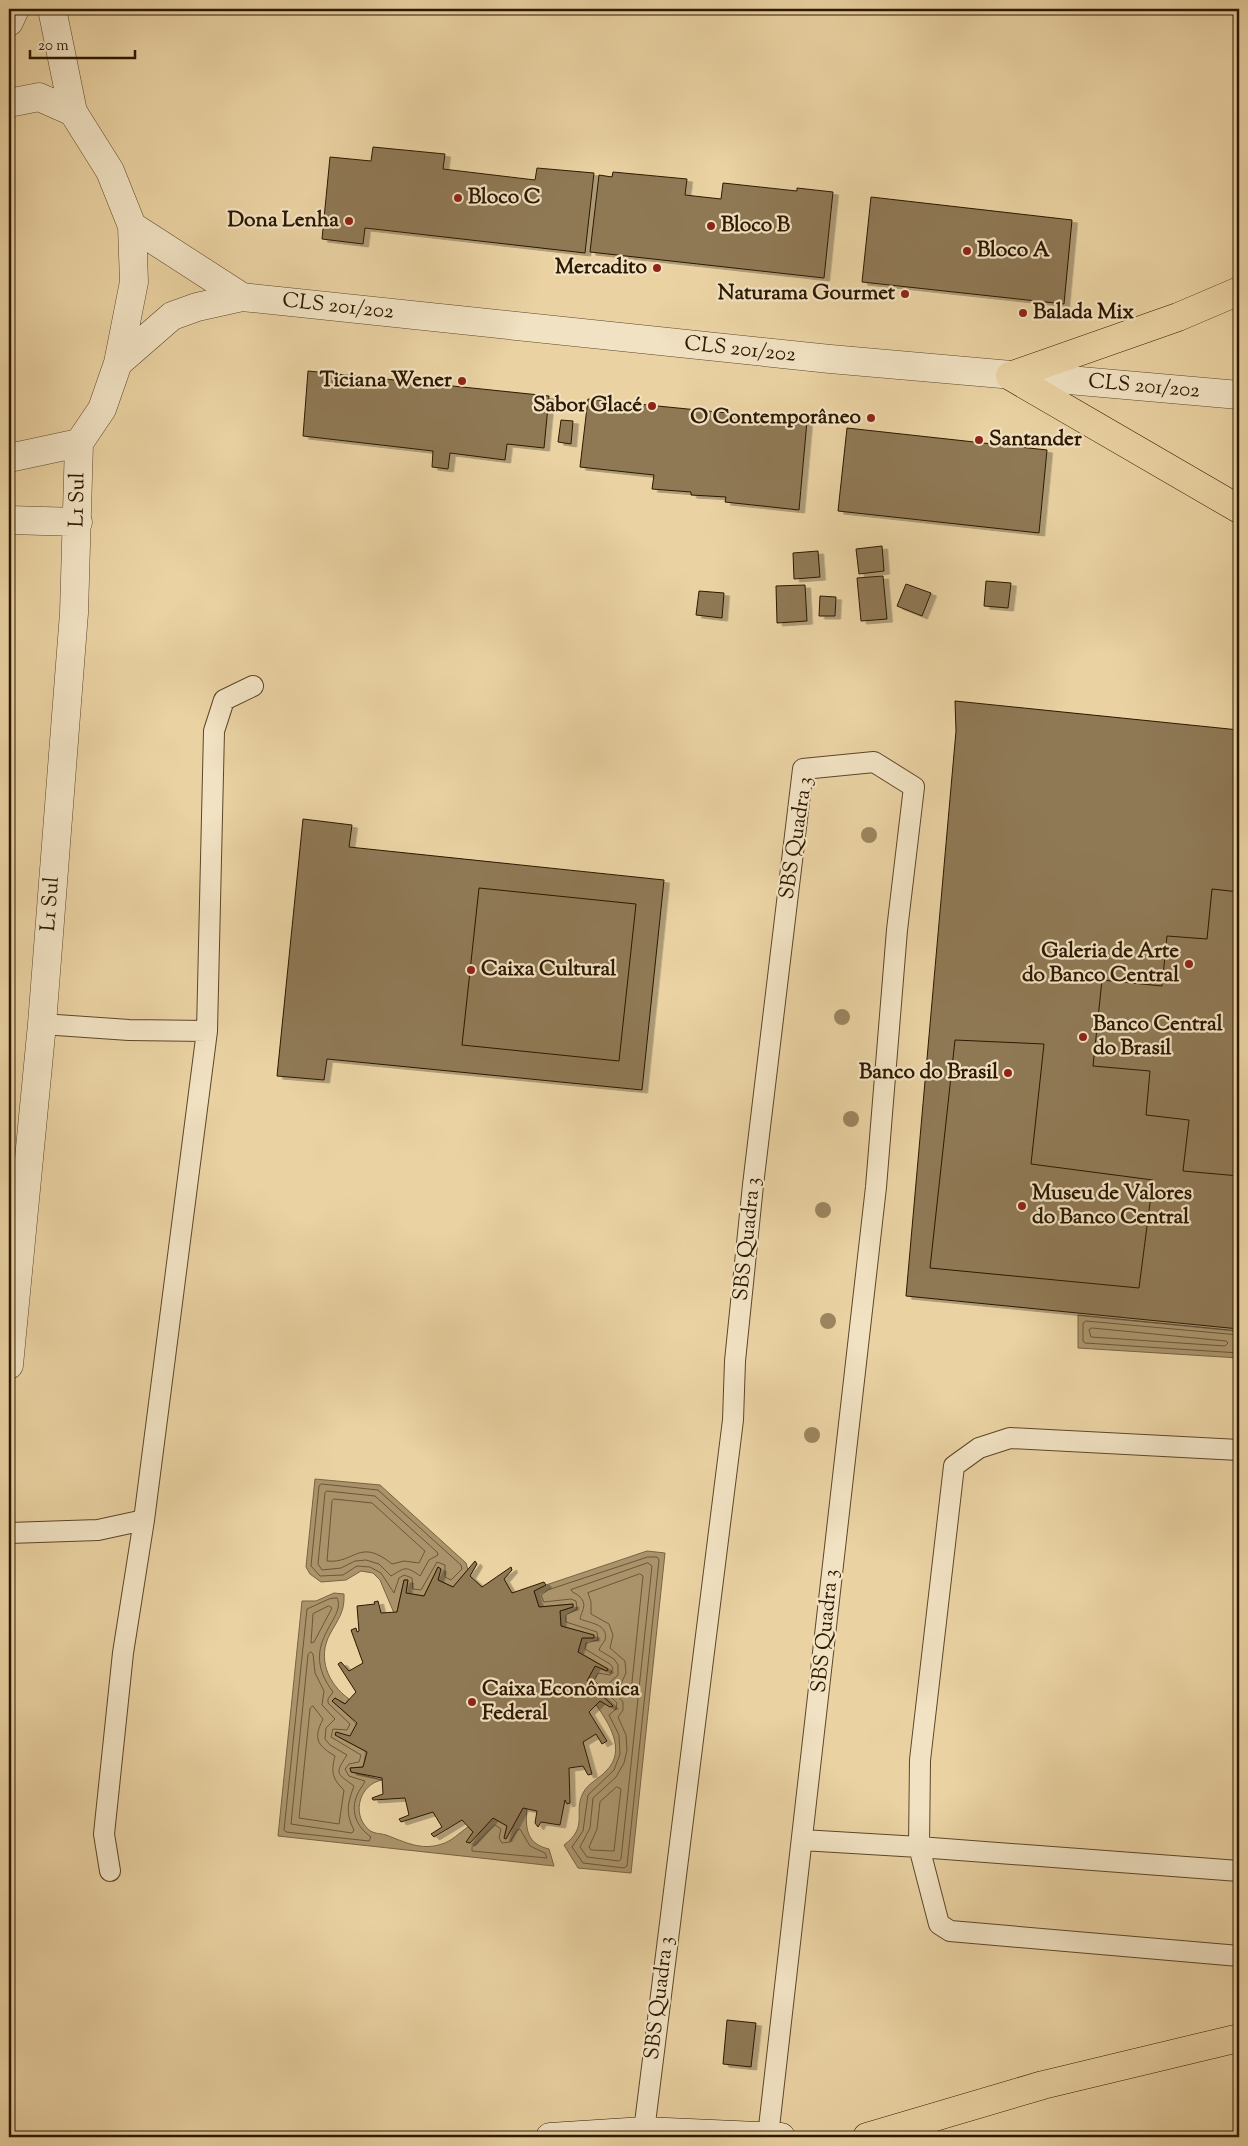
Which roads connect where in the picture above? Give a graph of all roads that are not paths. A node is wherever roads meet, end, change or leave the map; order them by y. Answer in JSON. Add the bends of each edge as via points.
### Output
{"nodes":[{"id":1,"x":15,"y":9,"type":"edge"},
{"id":2,"x":52,"y":9,"type":"edge"},
{"id":3,"x":9,"y":22,"type":"edge"},
{"id":4,"x":9,"y":104,"type":"edge"},
{"id":5,"x":72,"y":112,"type":"junction"},
{"id":6,"x":132,"y":226,"type":"junction"},
{"id":7,"x":1239,"y":291,"type":"edge"},
{"id":8,"x":242,"y":297,"type":"junction"},
{"id":9,"x":118,"y":363,"type":"junction"},
{"id":10,"x":1010,"y":376,"type":"junction"},
{"id":11,"x":1239,"y":395,"type":"edge"},
{"id":12,"x":79,"y":442,"type":"junction"},
{"id":13,"x":9,"y":458,"type":"edge"},
{"id":14,"x":1239,"y":509,"type":"edge"},
{"id":15,"x":9,"y":520,"type":"edge"},
{"id":16,"x":78,"y":522,"type":"junction"},
{"id":17,"x":253,"y":686,"type":"dead end"},
{"id":18,"x":42,"y":1024,"type":"junction"},
{"id":19,"x":207,"y":1031,"type":"junction"},
{"id":20,"x":17,"y":1197,"type":"edge"},
{"id":21,"x":10,"y":1330,"type":"edge"},
{"id":22,"x":9,"y":1365,"type":"edge"},
{"id":23,"x":1239,"y":1450,"type":"edge"},
{"id":24,"x":144,"y":1520,"type":"junction"},
{"id":25,"x":9,"y":1533,"type":"edge"},
{"id":26,"x":802,"y":1840,"type":"junction"},
{"id":27,"x":919,"y":1846,"type":"junction"},
{"id":28,"x":110,"y":1871,"type":"dead end"},
{"id":29,"x":1239,"y":1871,"type":"edge"},
{"id":30,"x":1239,"y":1956,"type":"edge"},
{"id":31,"x":1239,"y":2038,"type":"edge"},
{"id":32,"x":644,"y":2130,"type":"junction"},
{"id":33,"x":550,"y":2137,"type":"edge"},
{"id":34,"x":774,"y":2137,"type":"edge"},
{"id":35,"x":867,"y":2137,"type":"edge"}],
"edges":[{"from":1,"to":3,"type":"street"},
{"from":2,"to":5,"type":"street"},
{"from":4,"to":5,"type":"street","via":[[39,97]]},
{"from":5,"to":6,"type":"street","via":[[110,170]]},
{"from":6,"to":8,"type":"street","name":"CLS 201/202"},
{"from":6,"to":9,"type":"street","via":[[134,282]]},
{"from":7,"to":10,"type":"main road"},
{"from":8,"to":9,"type":"street","name":"CLS 201/202","via":[[172,316]]},
{"from":8,"to":10,"type":"street","name":"CLS 201/202"},
{"from":9,"to":12,"type":"street","via":[[102,409]]},
{"from":10,"to":11,"type":"street","name":"CLS 201/202"},
{"from":10,"to":14,"type":"main road"},
{"from":12,"to":13,"type":"street"},
{"from":12,"to":16,"type":"street","name":"L1 Sul"},
{"from":15,"to":16,"type":"street"},
{"from":16,"to":18,"type":"street","name":"L1 Sul","via":[[74,613]]},
{"from":17,"to":19,"type":"lane","via":[[224,700],[214,731]]},
{"from":18,"to":19,"type":"lane"},
{"from":18,"to":20,"type":"street","name":"L1 Sul"},
{"from":19,"to":24,"type":"lane"},
{"from":20,"to":21,"type":"street","name":"L1 Sul"},
{"from":21,"to":22,"type":"street","name":"L1 Sul"},
{"from":23,"to":27,"type":"lane","via":[[1010,1438],[979,1448],[954,1466],[920,1760]]},
{"from":24,"to":25,"type":"lane","via":[[98,1530]]},
{"from":24,"to":28,"type":"lane","via":[[123,1653],[104,1834]]},
{"from":26,"to":27,"type":"lane"},
{"from":26,"to":32,"type":"lane","name":"SBS Quadra 3","via":[[876,1187],[896,930],[914,787],[874,762],[803,769],[753,1186],[732,1420]]},
{"from":26,"to":34,"type":"lane","name":"SBS Quadra 3"},
{"from":27,"to":29,"type":"lane"},
{"from":27,"to":30,"type":"lane","via":[[939,1924],[950,1931]]},
{"from":31,"to":35,"type":"main road","via":[[1043,2085]]},
{"from":32,"to":33,"type":"street"},
{"from":32,"to":34,"type":"street"}]}
